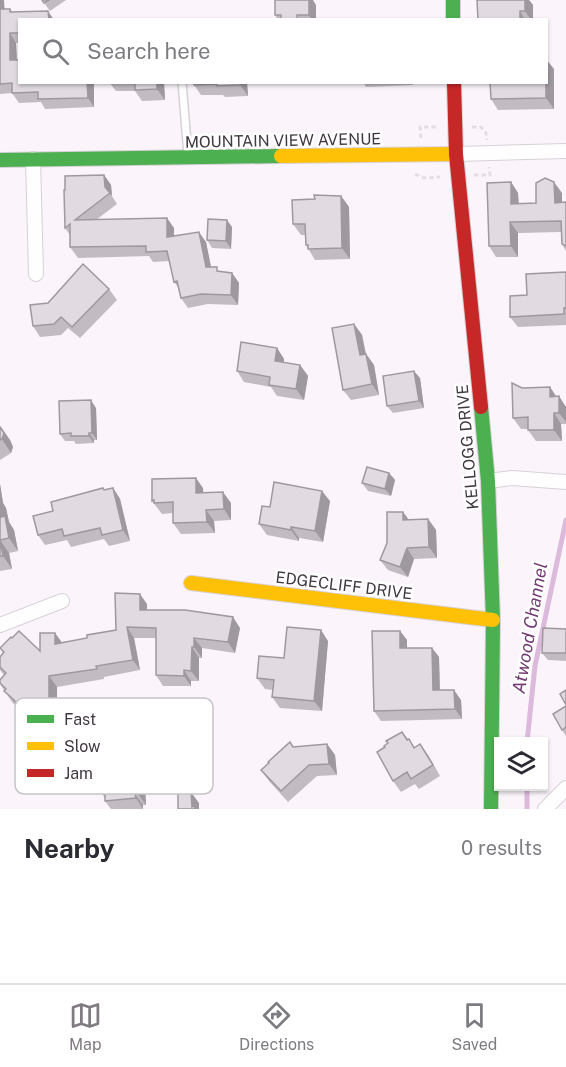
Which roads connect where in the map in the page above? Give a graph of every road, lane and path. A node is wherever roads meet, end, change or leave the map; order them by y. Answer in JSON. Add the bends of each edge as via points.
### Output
{"nodes":[{"id":1,"x":453,"y":0,"type":"edge"},
{"id":2,"x":453,"y":18,"type":"edge"},
{"id":3,"x":182,"y":84,"type":"edge"},
{"id":4,"x":454,"y":84,"type":"edge"},
{"id":5,"x":566,"y":151,"type":"edge"},
{"id":6,"x":456,"y":154,"type":"junction"},
{"id":7,"x":188,"y":157,"type":"junction"},
{"id":8,"x":33,"y":159,"type":"junction"},
{"id":9,"x":0,"y":160,"type":"edge"},
{"id":10,"x":36,"y":274,"type":"dead end"},
{"id":11,"x":488,"y":481,"type":"junction"},
{"id":12,"x":566,"y":482,"type":"edge"},
{"id":13,"x":191,"y":583,"type":"dead end"},
{"id":14,"x":62,"y":601,"type":"dead end"},
{"id":15,"x":493,"y":620,"type":"junction"},
{"id":16,"x":0,"y":625,"type":"edge"},
{"id":17,"x":566,"y":788,"type":"edge"},
{"id":18,"x":491,"y":809,"type":"edge"},
{"id":19,"x":545,"y":809,"type":"edge"}],
"edges":[{"from":1,"to":2,"type":"street"},
{"from":3,"to":7,"type":"lane"},
{"from":4,"to":6,"type":"street","name":"KELLOGG DRIVE"},
{"from":5,"to":6,"type":"street","name":"MOUNTAIN VIEW AVENUE"},
{"from":6,"to":7,"type":"street","name":"MOUNTAIN VIEW AVENUE"},
{"from":6,"to":11,"type":"street","name":"KELLOGG DRIVE"},
{"from":7,"to":8,"type":"street","name":"MOUNTAIN VIEW AVENUE"},
{"from":8,"to":9,"type":"street","name":"MOUNTAIN VIEW AVENUE"},
{"from":8,"to":10,"type":"street"},
{"from":11,"to":12,"type":"street","via":[[512,478]]},
{"from":11,"to":15,"type":"street","name":"KELLOGG DRIVE"},
{"from":13,"to":15,"type":"street","name":"EDGECLIFF DRIVE"},
{"from":14,"to":16,"type":"street"},
{"from":15,"to":18,"type":"street","name":"KELLOGG DRIVE"},
{"from":17,"to":19,"type":"street"}]}
